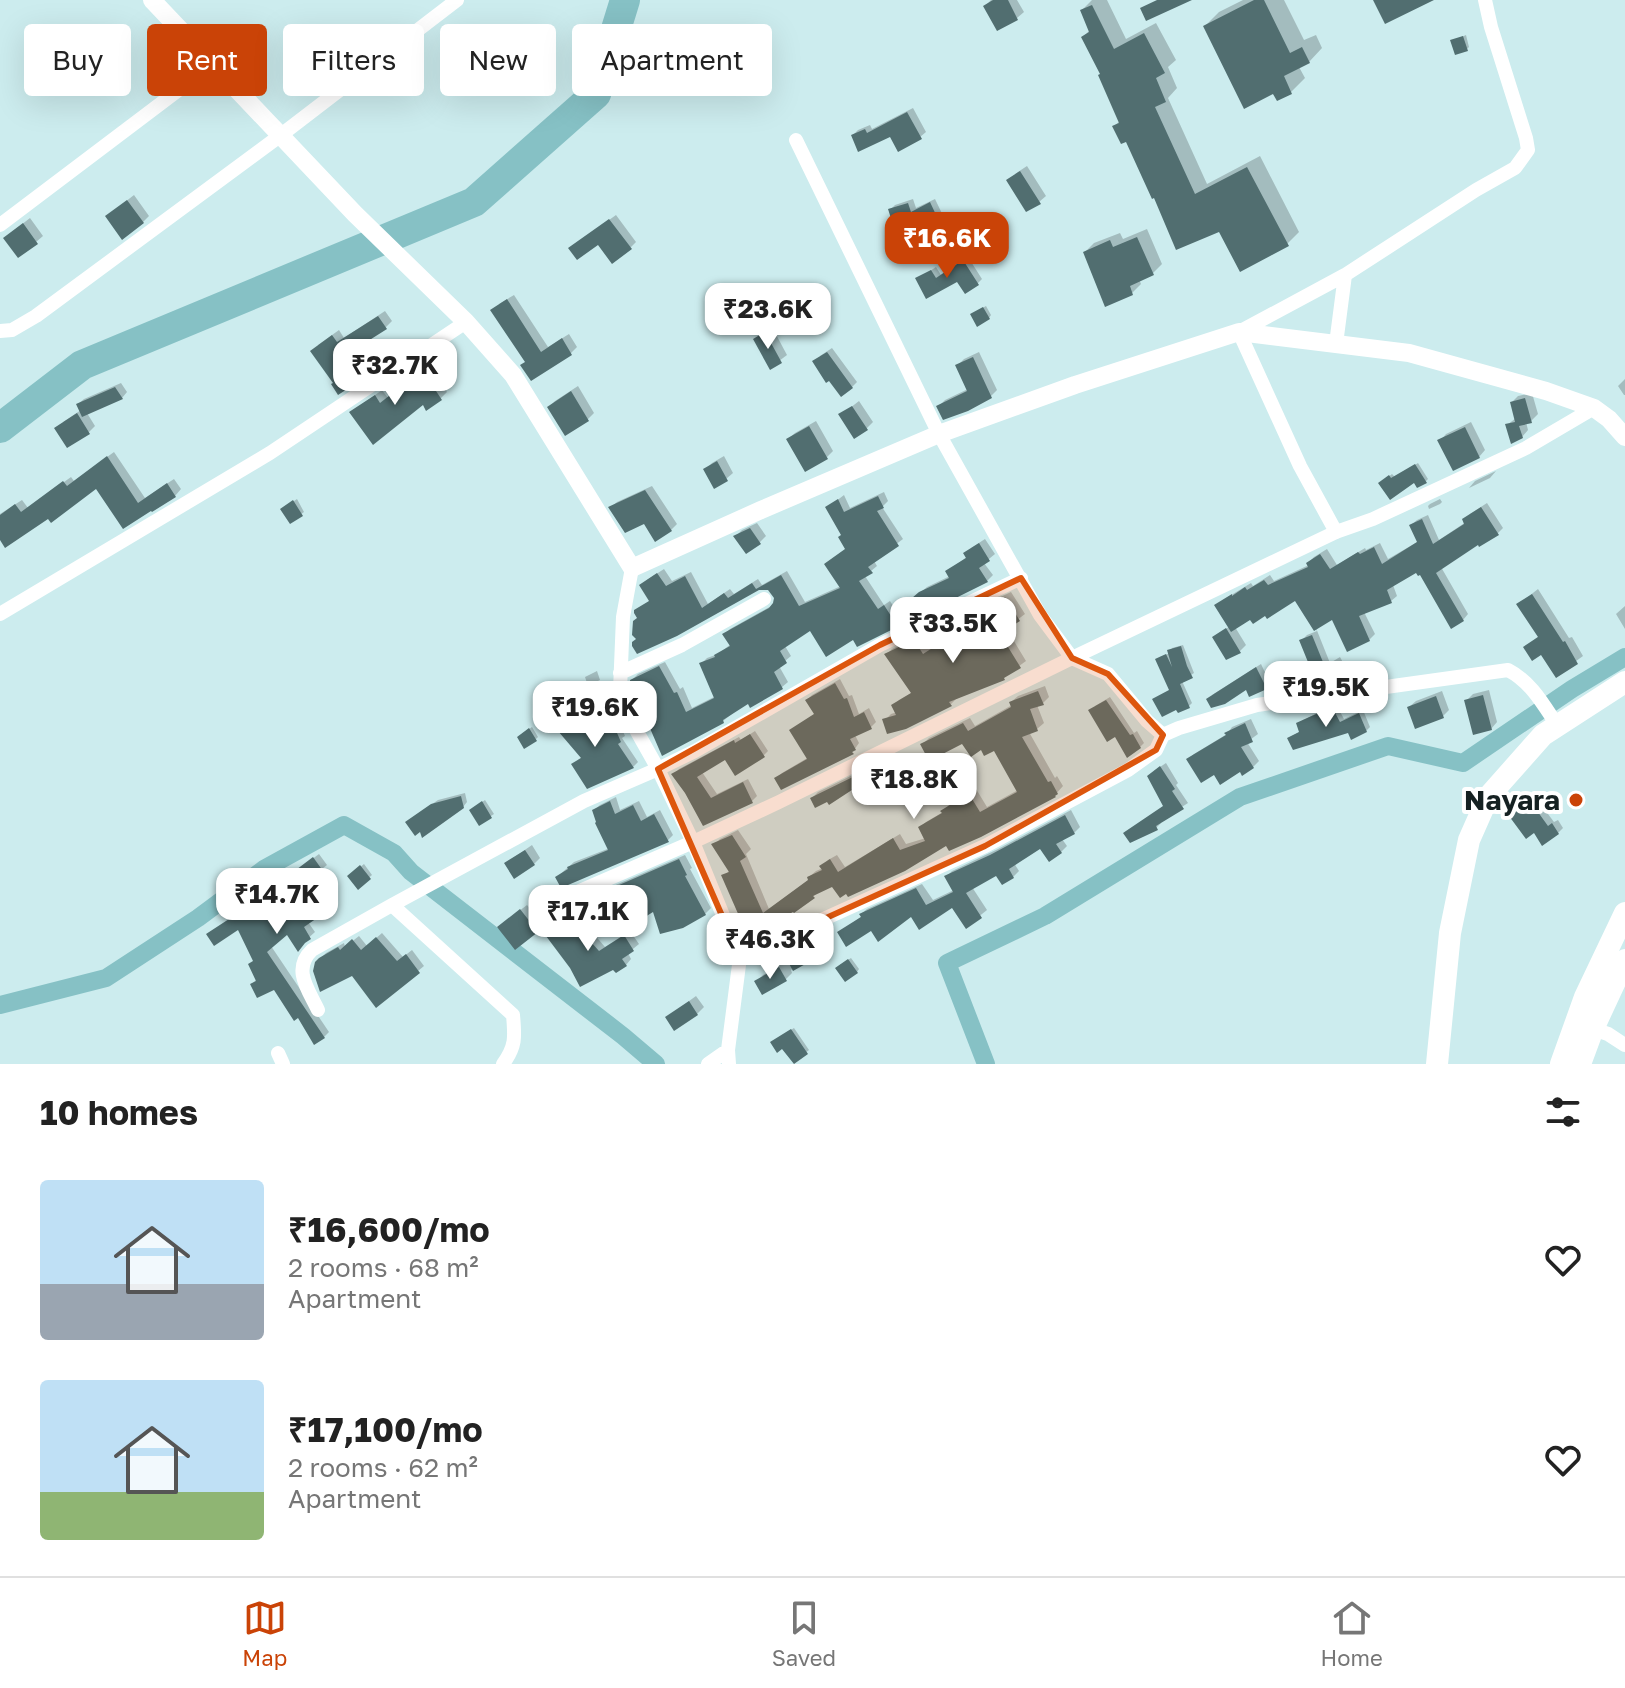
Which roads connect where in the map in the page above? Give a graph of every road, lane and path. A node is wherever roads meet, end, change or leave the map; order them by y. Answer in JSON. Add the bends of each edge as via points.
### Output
{"nodes":[{"id":1,"x":152,"y":0,"type":"edge"},
{"id":2,"x":457,"y":0,"type":"edge"},
{"id":3,"x":1485,"y":0,"type":"edge"},
{"id":4,"x":175,"y":24,"type":"edge"},
{"id":5,"x":171,"y":96,"type":"edge"},
{"id":6,"x":244,"y":96,"type":"edge"},
{"id":7,"x":281,"y":135,"type":"junction"},
{"id":8,"x":796,"y":140,"type":"dead end"},
{"id":9,"x":0,"y":225,"type":"edge"},
{"id":10,"x":1345,"y":275,"type":"junction"},
{"id":11,"x":466,"y":322,"type":"junction"},
{"id":12,"x":0,"y":331,"type":"edge"},
{"id":13,"x":1239,"y":332,"type":"junction"},
{"id":14,"x":1336,"y":344,"type":"junction"},
{"id":15,"x":1594,"y":408,"type":"junction"},
{"id":16,"x":939,"y":434,"type":"junction"},
{"id":17,"x":1625,"y":437,"type":"edge"},
{"id":18,"x":1336,"y":532,"type":"junction"},
{"id":19,"x":632,"y":568,"type":"junction"},
{"id":20,"x":1021,"y":578,"type":"junction"},
{"id":21,"x":764,"y":599,"type":"dead end"},
{"id":22,"x":0,"y":614,"type":"edge"},
{"id":23,"x":1072,"y":658,"type":"junction"},
{"id":24,"x":620,"y":673,"type":"junction"},
{"id":25,"x":1625,"y":682,"type":"edge"},
{"id":26,"x":1554,"y":721,"type":"junction"},
{"id":27,"x":1163,"y":735,"type":"junction"},
{"id":28,"x":658,"y":769,"type":"junction"},
{"id":29,"x":693,"y":842,"type":"junction"},
{"id":30,"x":392,"y":905,"type":"junction"},
{"id":31,"x":536,"y":910,"type":"dead end"},
{"id":32,"x":1625,"y":913,"type":"edge"},
{"id":33,"x":740,"y":957,"type":"junction"},
{"id":34,"x":1625,"y":960,"type":"edge"},
{"id":35,"x":318,"y":1010,"type":"dead end"},
{"id":36,"x":1593,"y":1029,"type":"junction"},
{"id":37,"x":1625,"y":1045,"type":"edge"},
{"id":38,"x":728,"y":1057,"type":"edge"},
{"id":39,"x":503,"y":1064,"type":"edge"},
{"id":40,"x":708,"y":1064,"type":"edge"},
{"id":41,"x":1437,"y":1064,"type":"edge"},
{"id":42,"x":1561,"y":1064,"type":"edge"},
{"id":43,"x":1580,"y":1064,"type":"edge"}],
"edges":[{"from":1,"to":4,"type":"street"},
{"from":2,"to":7,"type":"street"},
{"from":3,"to":10,"type":"street","via":[[1528,150],[1515,168]]},
{"from":5,"to":9,"type":"street"},
{"from":6,"to":7,"type":"street"},
{"from":7,"to":11,"type":"street"},
{"from":7,"to":12,"type":"street","via":[[36,316]]},
{"from":8,"to":16,"type":"street"},
{"from":10,"to":13,"type":"street"},
{"from":10,"to":14,"type":"street"},
{"from":11,"to":19,"type":"street","via":[[513,375]]},
{"from":11,"to":22,"type":"street","via":[[270,453]]},
{"from":13,"to":14,"type":"street"},
{"from":13,"to":16,"type":"street"},
{"from":13,"to":18,"type":"street"},
{"from":14,"to":15,"type":"street","via":[[1409,353]]},
{"from":15,"to":17,"type":"street"},
{"from":15,"to":18,"type":"street","via":[[1526,448]]},
{"from":16,"to":19,"type":"street"},
{"from":16,"to":20,"type":"street"},
{"from":18,"to":23,"type":"street"},
{"from":19,"to":24,"type":"street"},
{"from":20,"to":23,"type":"street"},
{"from":20,"to":28,"type":"street","via":[[880,645]]},
{"from":21,"to":24,"type":"street"},
{"from":23,"to":27,"type":"street","via":[[1108,674]]},
{"from":23,"to":29,"type":"street"},
{"from":24,"to":28,"type":"street","via":[[626,712]]},
{"from":25,"to":26,"type":"highway"},
{"from":26,"to":27,"type":"street","via":[[1530,686],[1508,670],[1257,705]]},
{"from":26,"to":41,"type":"highway","via":[[1488,797],[1469,840],[1450,933]]},
{"from":27,"to":33,"type":"street","via":[[1156,750],[1128,770],[985,846]]},
{"from":28,"to":29,"type":"street"},
{"from":28,"to":30,"type":"street","via":[[584,801]]},
{"from":29,"to":31,"type":"street"},
{"from":29,"to":33,"type":"street"},
{"from":30,"to":35,"type":"street","via":[[303,958],[303,977]]},
{"from":30,"to":39,"type":"street","via":[[513,1015],[513,1049]]},
{"from":32,"to":42,"type":"highway","via":[[1585,997]]},
{"from":33,"to":38,"type":"street"},
{"from":34,"to":36,"type":"highway"},
{"from":36,"to":37,"type":"street"},
{"from":36,"to":43,"type":"highway"},
{"from":38,"to":40,"type":"street"}]}
